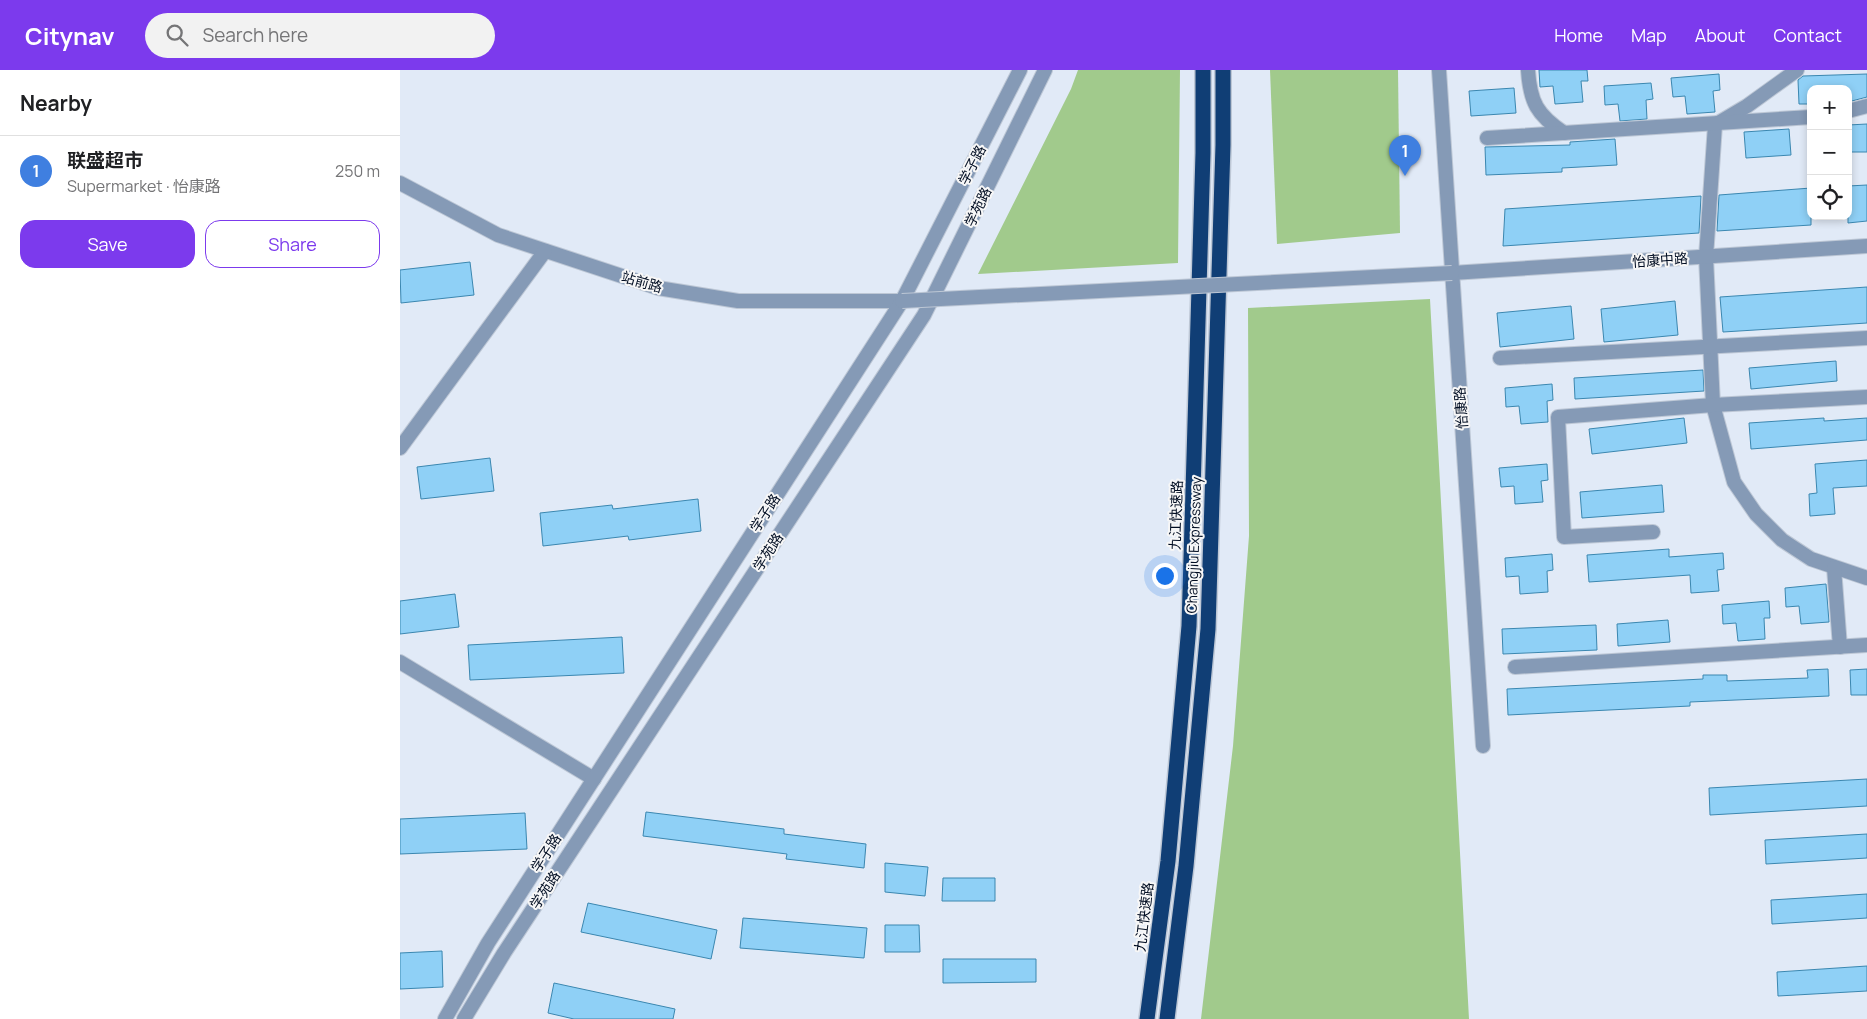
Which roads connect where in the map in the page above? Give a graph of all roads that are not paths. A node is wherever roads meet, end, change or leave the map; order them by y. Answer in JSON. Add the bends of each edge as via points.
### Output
{"nodes":[{"id":1,"x":1020,"y":70,"type":"edge"},
{"id":2,"x":1045,"y":70,"type":"edge"},
{"id":3,"x":1203,"y":70,"type":"edge"},
{"id":4,"x":1223,"y":70,"type":"edge"},
{"id":5,"x":1439,"y":70,"type":"edge"},
{"id":6,"x":1528,"y":70,"type":"edge"},
{"id":7,"x":1797,"y":70,"type":"edge"},
{"id":8,"x":1867,"y":106,"type":"edge"},
{"id":9,"x":1852,"y":110,"type":"edge"},
{"id":10,"x":1807,"y":117,"type":"edge"},
{"id":11,"x":1715,"y":124,"type":"junction"},
{"id":12,"x":1564,"y":133,"type":"junction"},
{"id":13,"x":1487,"y":138,"type":"dead end"},
{"id":14,"x":400,"y":183,"type":"edge"},
{"id":15,"x":1867,"y":246,"type":"edge"},
{"id":16,"x":545,"y":251,"type":"junction"},
{"id":17,"x":1706,"y":257,"type":"junction"},
{"id":18,"x":1452,"y":274,"type":"junction"},
{"id":19,"x":902,"y":301,"type":"junction"},
{"id":20,"x":1867,"y":338,"type":"edge"},
{"id":21,"x":1711,"y":346,"type":"junction"},
{"id":22,"x":1500,"y":358,"type":"dead end"},
{"id":23,"x":1867,"y":397,"type":"edge"},
{"id":24,"x":1713,"y":405,"type":"junction"},
{"id":25,"x":400,"y":448,"type":"edge"},
{"id":26,"x":1653,"y":532,"type":"dead end"},
{"id":27,"x":1834,"y":568,"type":"junction"},
{"id":28,"x":1867,"y":578,"type":"edge"},
{"id":29,"x":1867,"y":645,"type":"edge"},
{"id":30,"x":1840,"y":647,"type":"junction"},
{"id":31,"x":400,"y":662,"type":"edge"},
{"id":32,"x":1515,"y":667,"type":"dead end"},
{"id":33,"x":1484,"y":746,"type":"dead end"},
{"id":34,"x":594,"y":779,"type":"junction"},
{"id":35,"x":445,"y":1019,"type":"edge"},
{"id":36,"x":464,"y":1019,"type":"edge"},
{"id":37,"x":1147,"y":1019,"type":"edge"},
{"id":38,"x":1166,"y":1019,"type":"edge"}],
"edges":[{"from":1,"to":19,"type":"street","name":"学子路"},
{"from":2,"to":36,"type":"street","name":"学苑路","via":[[924,315],[504,953]]},
{"from":3,"to":37,"type":"highway","name":"九江快速路","via":[[1189,626],[1168,861]]},
{"from":4,"to":38,"type":"highway","name":"Changjiu Expressway","via":[[1208,629],[1186,866]]},
{"from":5,"to":18,"type":"street","name":"怡康路"},
{"from":6,"to":12,"type":"street","via":[[1532,98],[1539,112]]},
{"from":7,"to":11,"type":"street","via":[[1747,106]]},
{"from":8,"to":9,"type":"street"},
{"from":10,"to":11,"type":"street"},
{"from":11,"to":12,"type":"street"},
{"from":11,"to":17,"type":"street"},
{"from":12,"to":13,"type":"street"},
{"from":14,"to":16,"type":"street","name":"站前路","via":[[498,235]]},
{"from":15,"to":17,"type":"street","name":"怡康中路"},
{"from":16,"to":19,"type":"street","name":"站前路","via":[[658,288],[738,301]]},
{"from":16,"to":25,"type":"street"},
{"from":17,"to":18,"type":"street","name":"怡康中路"},
{"from":17,"to":21,"type":"street"},
{"from":18,"to":19,"type":"street","name":"站前路","bridge":true},
{"from":18,"to":33,"type":"street","name":"怡康路"},
{"from":19,"to":34,"type":"street","name":"学子路"},
{"from":20,"to":21,"type":"street"},
{"from":21,"to":22,"type":"street"},
{"from":21,"to":24,"type":"street"},
{"from":23,"to":24,"type":"street"},
{"from":24,"to":26,"type":"street","via":[[1558,417],[1564,537]]},
{"from":24,"to":27,"type":"street","via":[[1734,482],[1756,514],[1782,540],[1811,559]]},
{"from":27,"to":28,"type":"street"},
{"from":27,"to":30,"type":"street"},
{"from":29,"to":30,"type":"street"},
{"from":30,"to":32,"type":"street"},
{"from":31,"to":34,"type":"street"},
{"from":34,"to":35,"type":"street","name":"学子路","via":[[488,943]]}]}
